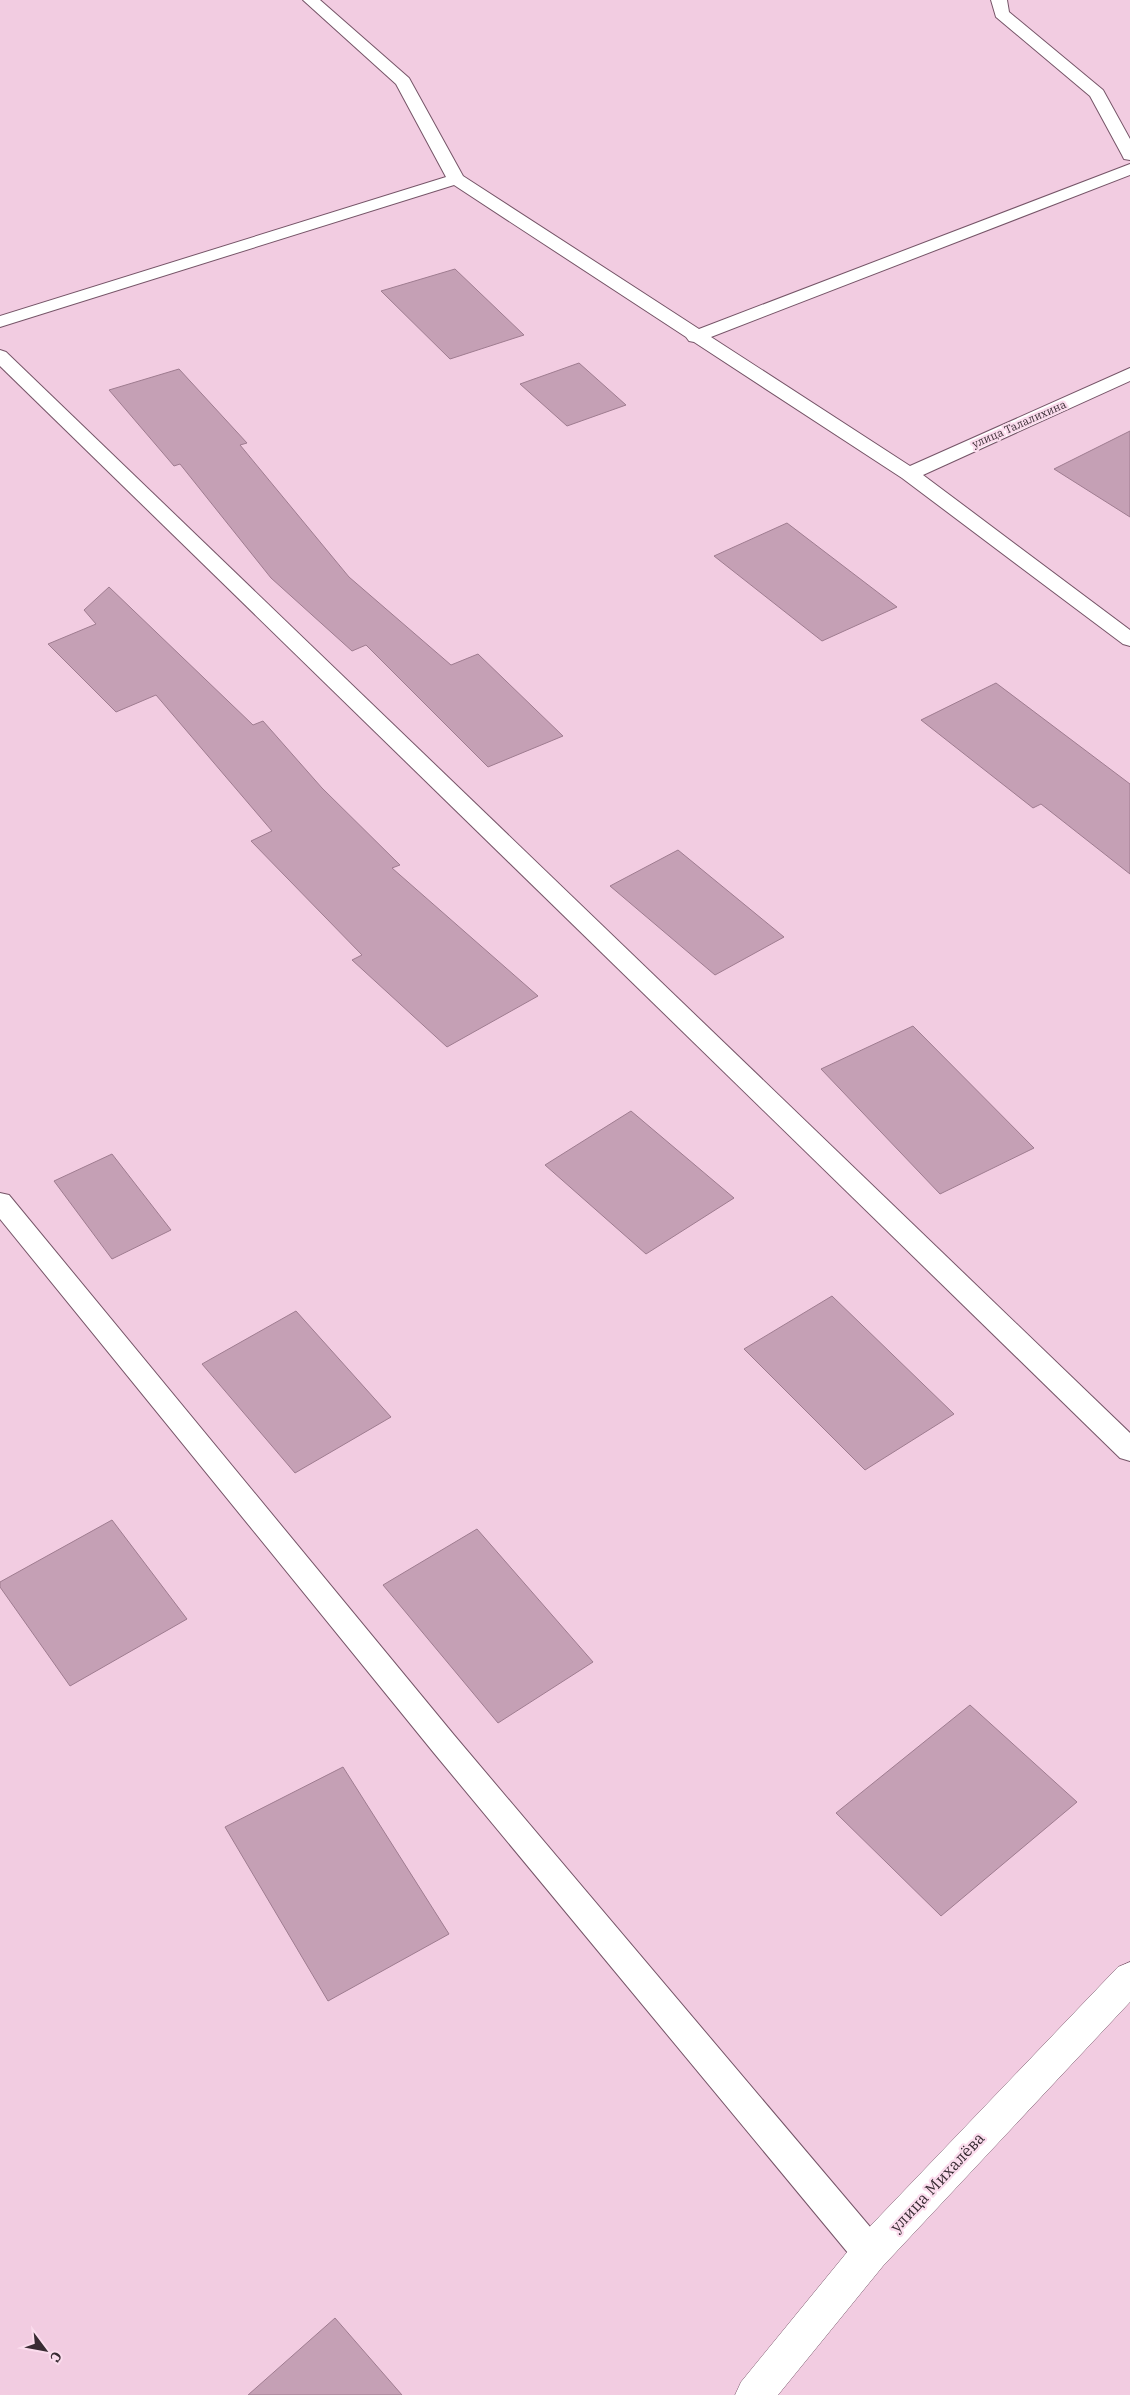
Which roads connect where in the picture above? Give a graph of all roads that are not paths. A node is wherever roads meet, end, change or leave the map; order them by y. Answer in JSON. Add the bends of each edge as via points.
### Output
{"nodes":[{"id":1,"x":311,"y":0,"type":"edge"},
{"id":2,"x":999,"y":0,"type":"edge"},
{"id":3,"x":1130,"y":154,"type":"edge"},
{"id":4,"x":1130,"y":168,"type":"edge"},
{"id":5,"x":456,"y":179,"type":"junction"},
{"id":6,"x":0,"y":322,"type":"edge"},
{"id":7,"x":695,"y":337,"type":"junction"},
{"id":8,"x":0,"y":356,"type":"edge"},
{"id":9,"x":1130,"y":374,"type":"edge"},
{"id":10,"x":909,"y":474,"type":"junction"},
{"id":11,"x":1130,"y":640,"type":"edge"},
{"id":12,"x":0,"y":1202,"type":"edge"},
{"id":13,"x":1130,"y":1450,"type":"edge"},
{"id":14,"x":1130,"y":1978,"type":"edge"},
{"id":15,"x":870,"y":2253,"type":"junction"},
{"id":16,"x":754,"y":2395,"type":"edge"}],
"edges":[{"from":1,"to":5,"type":"lane","via":[[403,81]]},
{"from":2,"to":3,"type":"lane","via":[[1002,14],[1097,93]]},
{"from":4,"to":7,"type":"lane"},
{"from":5,"to":6,"type":"lane"},
{"from":5,"to":7,"type":"lane"},
{"from":7,"to":10,"type":"lane"},
{"from":8,"to":13,"type":"lane"},
{"from":9,"to":10,"type":"lane","name":"улица Талалихина"},
{"from":10,"to":11,"type":"lane"},
{"from":12,"to":15,"type":"lane","via":[[444,1744]]},
{"from":14,"to":15,"type":"street","name":"улица Михалёва"},
{"from":15,"to":16,"type":"street","name":"улица Михалёва"}]}
